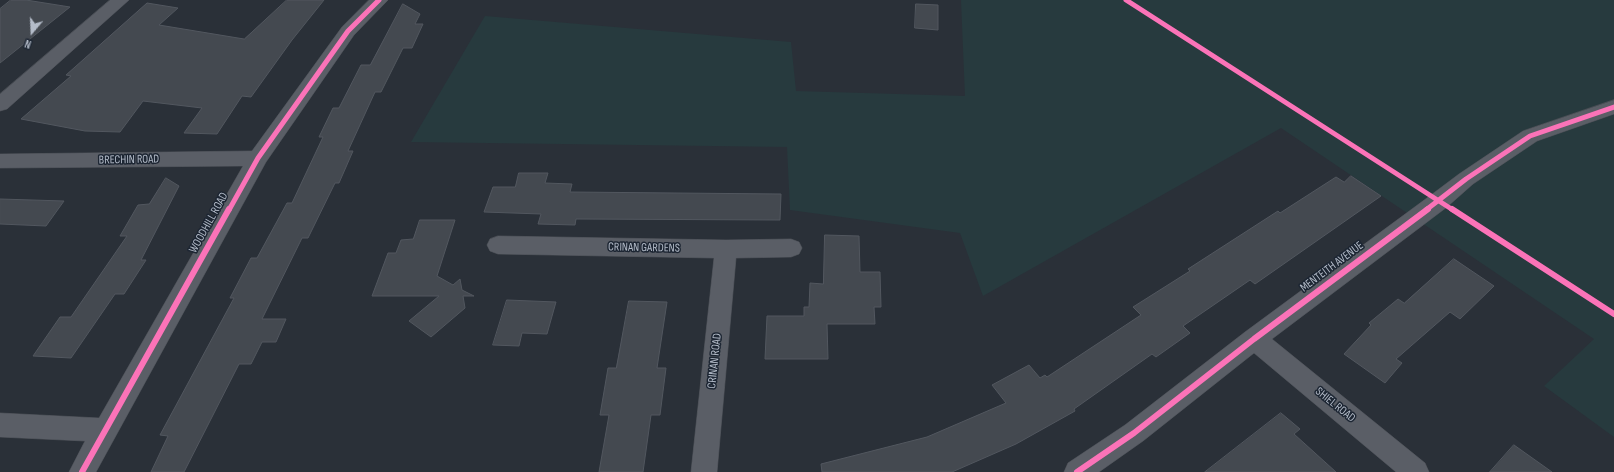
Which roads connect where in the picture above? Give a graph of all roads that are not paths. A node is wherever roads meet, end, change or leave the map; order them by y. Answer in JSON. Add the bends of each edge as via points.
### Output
{"nodes":[{"id":1,"x":120,"y":0,"type":"edge"},
{"id":2,"x":379,"y":0,"type":"edge"},
{"id":3,"x":0,"y":104,"type":"edge"},
{"id":4,"x":1614,"y":107,"type":"edge"},
{"id":5,"x":258,"y":158,"type":"junction"},
{"id":6,"x":0,"y":162,"type":"edge"},
{"id":7,"x":498,"y":245,"type":"dead end"},
{"id":8,"x":791,"y":248,"type":"dead end"},
{"id":9,"x":726,"y":249,"type":"junction"},
{"id":10,"x":1254,"y":339,"type":"junction"},
{"id":11,"x":0,"y":425,"type":"edge"},
{"id":12,"x":106,"y":430,"type":"junction"},
{"id":13,"x":82,"y":472,"type":"edge"},
{"id":14,"x":704,"y":472,"type":"edge"},
{"id":15,"x":1077,"y":472,"type":"edge"},
{"id":16,"x":1416,"y":472,"type":"edge"}],
"edges":[{"from":1,"to":3,"type":"street"},
{"from":2,"to":5,"type":"street","name":"WOODHILL ROAD","via":[[348,31]]},
{"from":4,"to":10,"type":"street","name":"MENTEITH AVENUE","via":[[1530,136],[1466,179]]},
{"from":5,"to":6,"type":"street","name":"BRECHIN ROAD"},
{"from":5,"to":12,"type":"street","name":"WOODHILL ROAD"},
{"from":7,"to":9,"type":"street","name":"CRINAN GARDENS"},
{"from":8,"to":9,"type":"street","name":"CRINAN GARDENS"},
{"from":9,"to":14,"type":"street","name":"CRINAN ROAD"},
{"from":10,"to":15,"type":"street","name":"MENTEITH AVENUE","via":[[1134,433]]},
{"from":10,"to":16,"type":"street","name":"SHIEL ROAD"},
{"from":11,"to":12,"type":"street"},
{"from":12,"to":13,"type":"street","name":"WOODHILL ROAD"}]}
